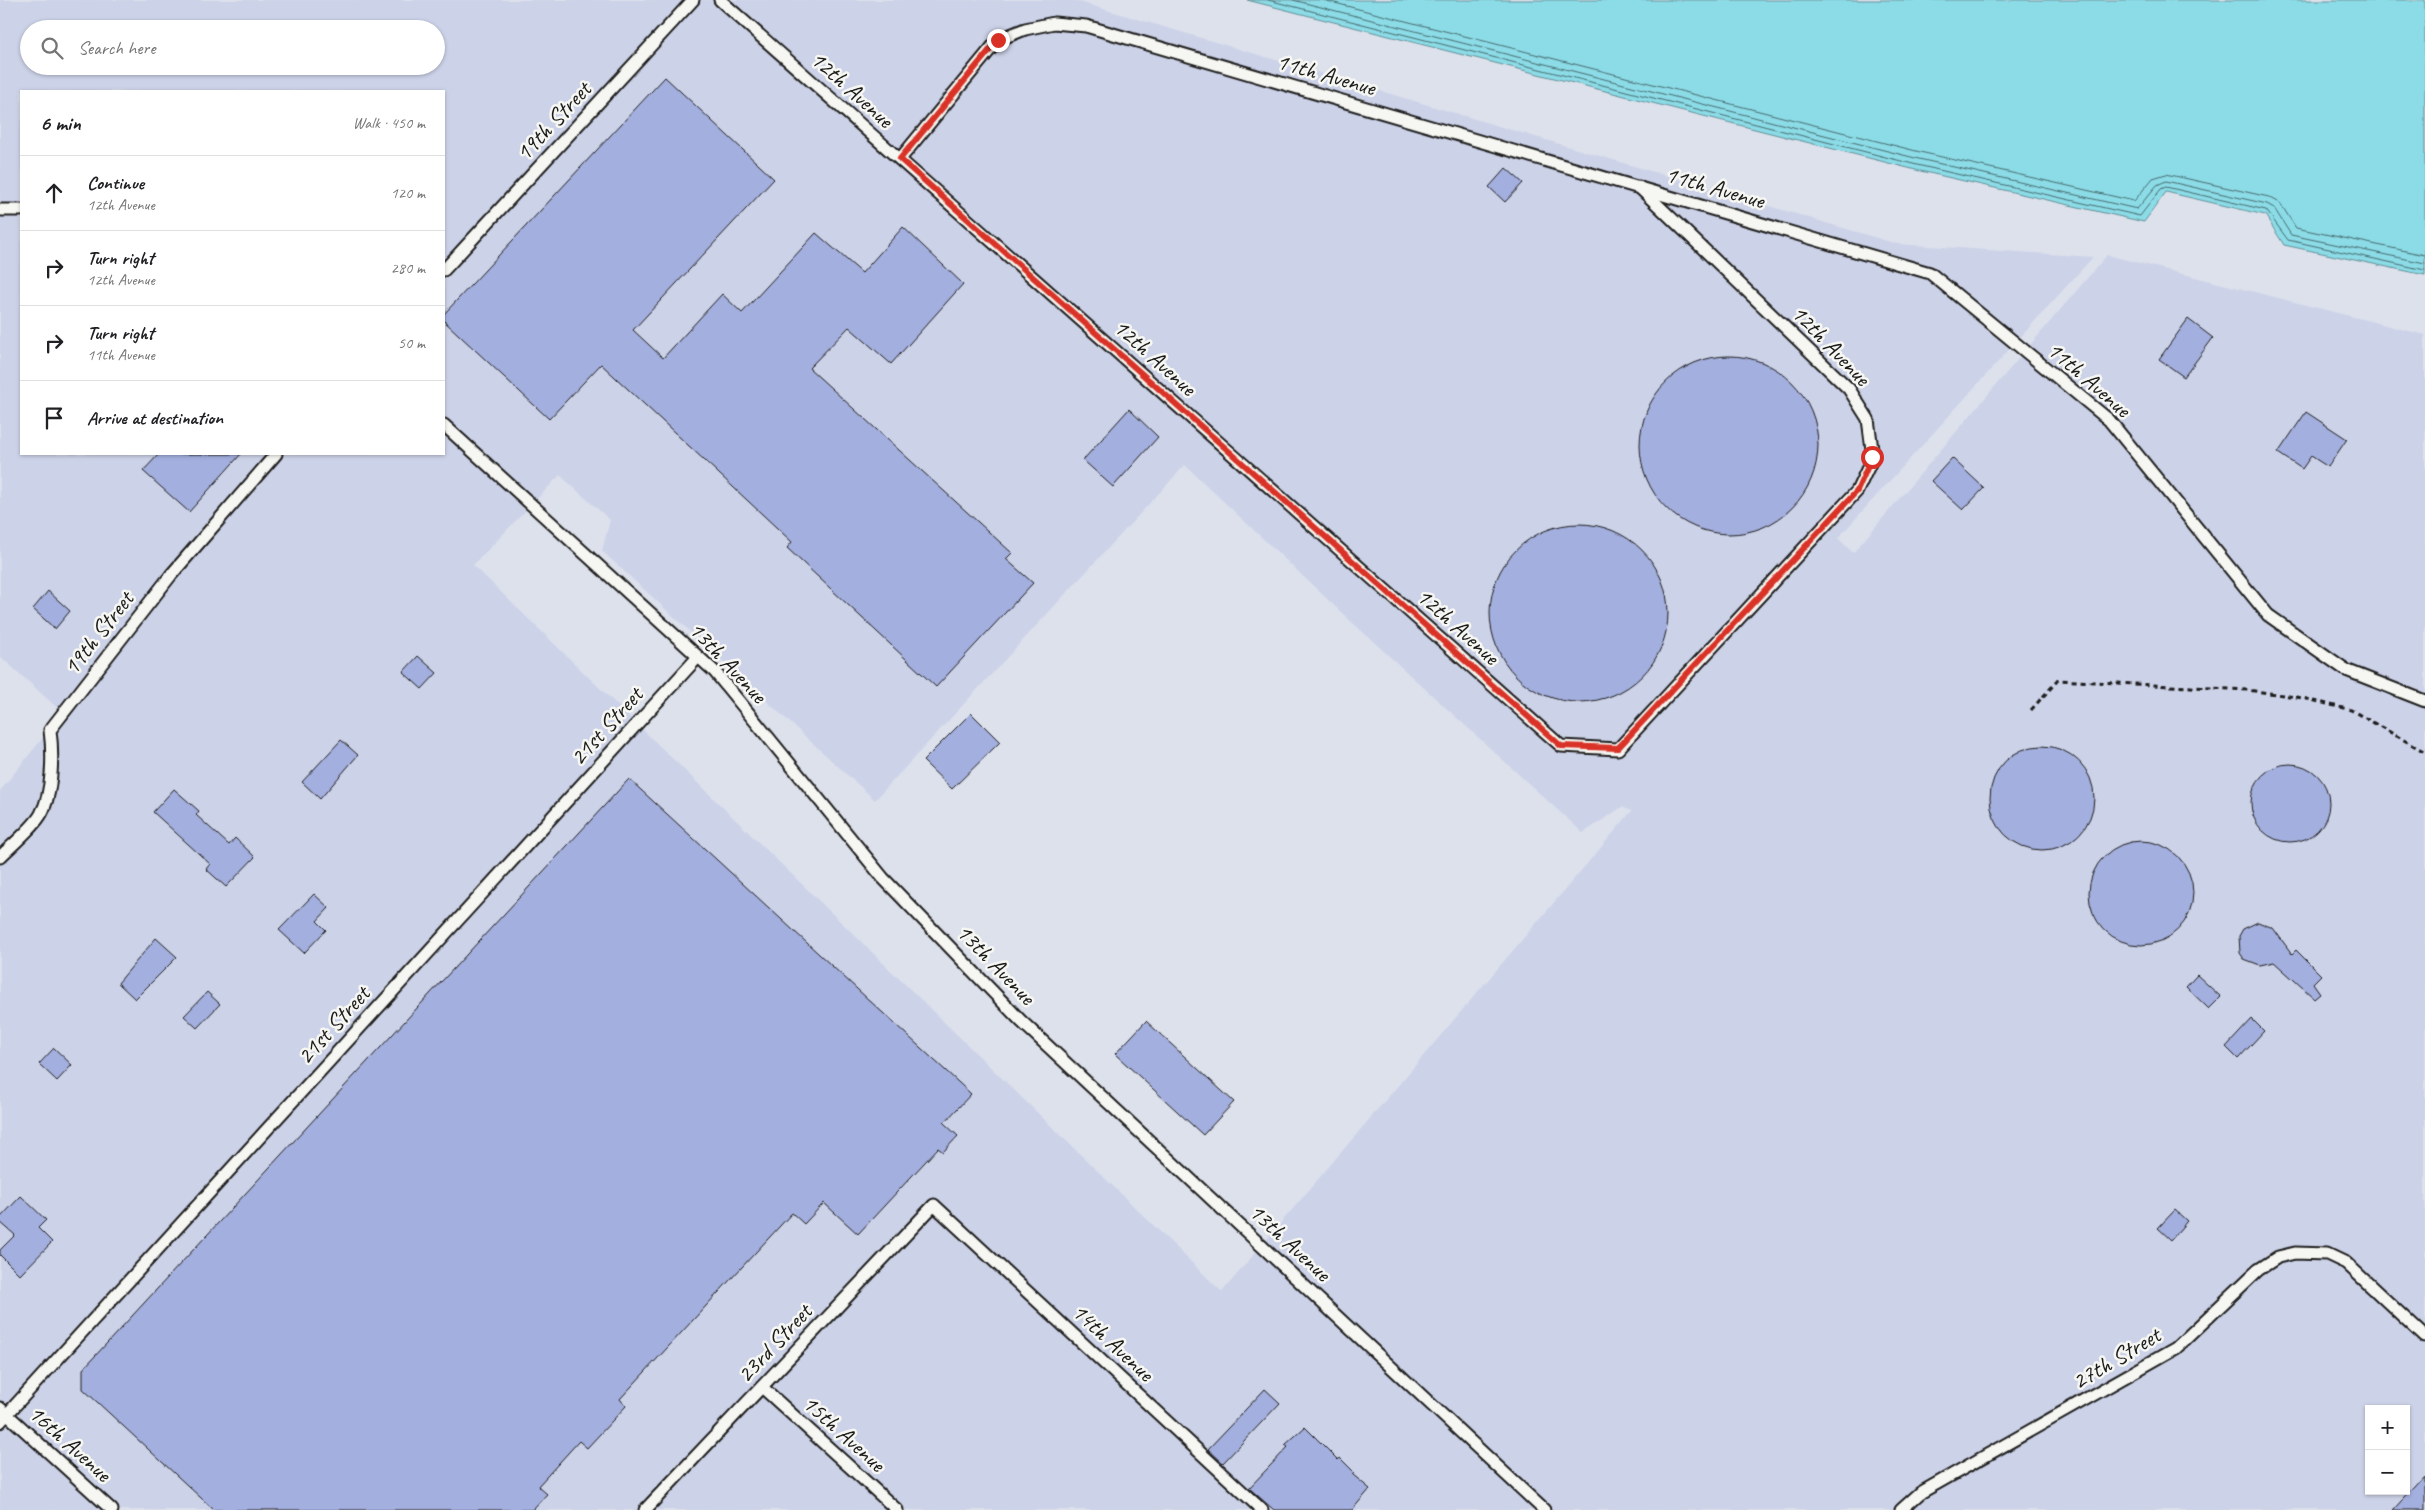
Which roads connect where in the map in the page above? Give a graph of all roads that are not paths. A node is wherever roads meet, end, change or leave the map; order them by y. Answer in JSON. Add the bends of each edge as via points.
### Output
{"nodes":[{"id":1,"x":693,"y":0,"type":"edge"},
{"id":2,"x":720,"y":0,"type":"edge"},
{"id":3,"x":900,"y":159,"type":"junction"},
{"id":4,"x":1639,"y":188,"type":"junction"},
{"id":5,"x":0,"y":210,"type":"edge"},
{"id":6,"x":20,"y":210,"type":"edge"},
{"id":7,"x":445,"y":269,"type":"edge"},
{"id":8,"x":445,"y":425,"type":"edge"},
{"id":9,"x":275,"y":455,"type":"edge"},
{"id":10,"x":698,"y":656,"type":"junction"},
{"id":11,"x":2425,"y":700,"type":"edge"},
{"id":12,"x":0,"y":857,"type":"edge"},
{"id":13,"x":934,"y":1205,"type":"joint"},
{"id":14,"x":2425,"y":1337,"type":"edge"},
{"id":15,"x":762,"y":1387,"type":"junction"},
{"id":16,"x":2,"y":1415,"type":"edge"},
{"id":17,"x":112,"y":1510,"type":"edge"},
{"id":18,"x":645,"y":1510,"type":"edge"},
{"id":19,"x":897,"y":1510,"type":"edge"},
{"id":20,"x":1262,"y":1510,"type":"edge"},
{"id":21,"x":1544,"y":1510,"type":"edge"},
{"id":22,"x":1901,"y":1510,"type":"edge"}],
"edges":[{"from":1,"to":7,"type":"lane","name":"19th Street"},
{"from":2,"to":3,"type":"lane","name":"12th Avenue"},
{"from":3,"to":4,"type":"lane","name":"11th Avenue","via":[[998,40],[1025,29],[1054,23],[1086,26]]},
{"from":3,"to":4,"type":"lane","name":"12th Avenue","via":[[1561,746],[1618,748],[1857,491],[1872,457],[1868,419],[1849,389]]},
{"from":4,"to":11,"type":"lane","name":"11th Avenue","via":[[1930,273],[2109,420],[2268,615],[2346,670]]},
{"from":5,"to":6,"type":"lane"},
{"from":8,"to":10,"type":"lane","name":"13th Avenue"},
{"from":9,"to":12,"type":"lane","name":"19th Street","via":[[171,575],[50,730],[53,750],[51,778],[41,814]]},
{"from":10,"to":16,"type":"lane","name":"21st Street"},
{"from":10,"to":21,"type":"lane","name":"13th Avenue","via":[[715,672],[883,878],[1021,1021]]},
{"from":13,"to":15,"type":"lane","name":"23rd Street"},
{"from":13,"to":20,"type":"lane","name":"14th Avenue"},
{"from":14,"to":22,"type":"lane","name":"27th Street","via":[[2346,1263],[2327,1254],[2295,1253],[2278,1257],[2258,1270],[2176,1348],[1920,1494]]},
{"from":15,"to":18,"type":"lane","name":"23rd Street"},
{"from":15,"to":19,"type":"lane","name":"15th Avenue"},
{"from":16,"to":17,"type":"lane","name":"16th Avenue"}]}
